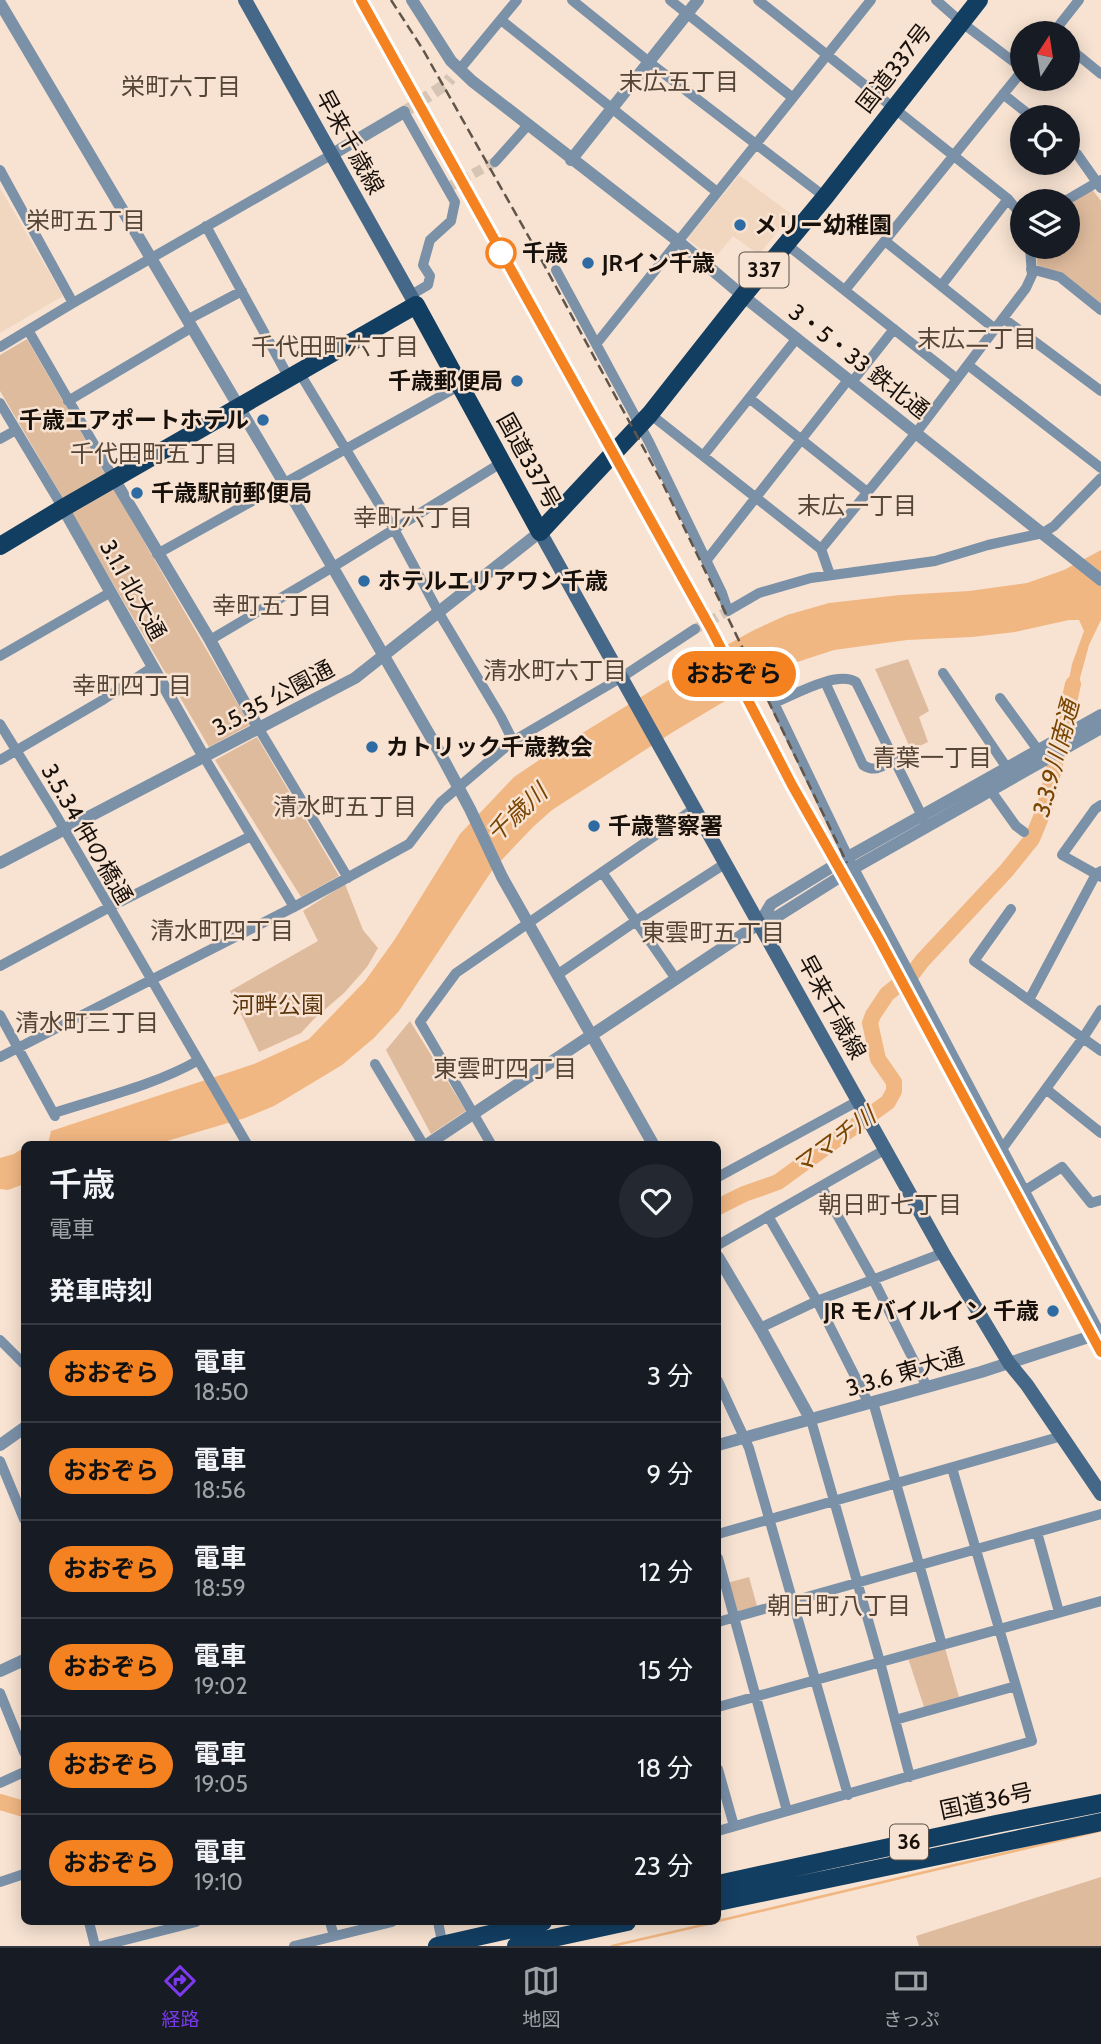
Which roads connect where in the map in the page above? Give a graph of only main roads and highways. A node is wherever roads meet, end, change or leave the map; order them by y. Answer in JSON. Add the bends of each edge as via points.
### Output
{"nodes":[{"id":1,"x":245,"y":0,"type":"edge"},
{"id":2,"x":979,"y":0,"type":"edge"},
{"id":3,"x":414,"y":300,"type":"junction"},
{"id":4,"x":540,"y":532,"type":"junction"},
{"id":5,"x":0,"y":546,"type":"edge"},
{"id":6,"x":1101,"y":1494,"type":"edge"},
{"id":7,"x":1101,"y":1803,"type":"edge"},
{"id":8,"x":1101,"y":1822,"type":"edge"},
{"id":9,"x":721,"y":1883,"type":"edge"},
{"id":10,"x":721,"y":1901,"type":"edge"},
{"id":11,"x":530,"y":1925,"type":"edge"},
{"id":12,"x":613,"y":1925,"type":"edge"},
{"id":13,"x":441,"y":1946,"type":"edge"},
{"id":14,"x":516,"y":1946,"type":"edge"}],
"edges":[{"from":1,"to":3,"type":"main road","name":"早来千歳線"},
{"from":2,"to":4,"type":"highway","name":"国道337号","number":"337","via":[[645,420]]},
{"from":3,"to":4,"type":"highway","name":"国道337号"},
{"from":3,"to":5,"type":"highway"},
{"from":4,"to":6,"type":"main road","name":"早来千歳線","via":[[943,1253],[1009,1363]]},
{"from":7,"to":9,"type":"highway","name":"国道36号","number":"36"},
{"from":8,"to":10,"type":"highway","name":"国道36号","number":"36"},
{"from":11,"to":13,"type":"highway"},
{"from":12,"to":14,"type":"highway"}]}
